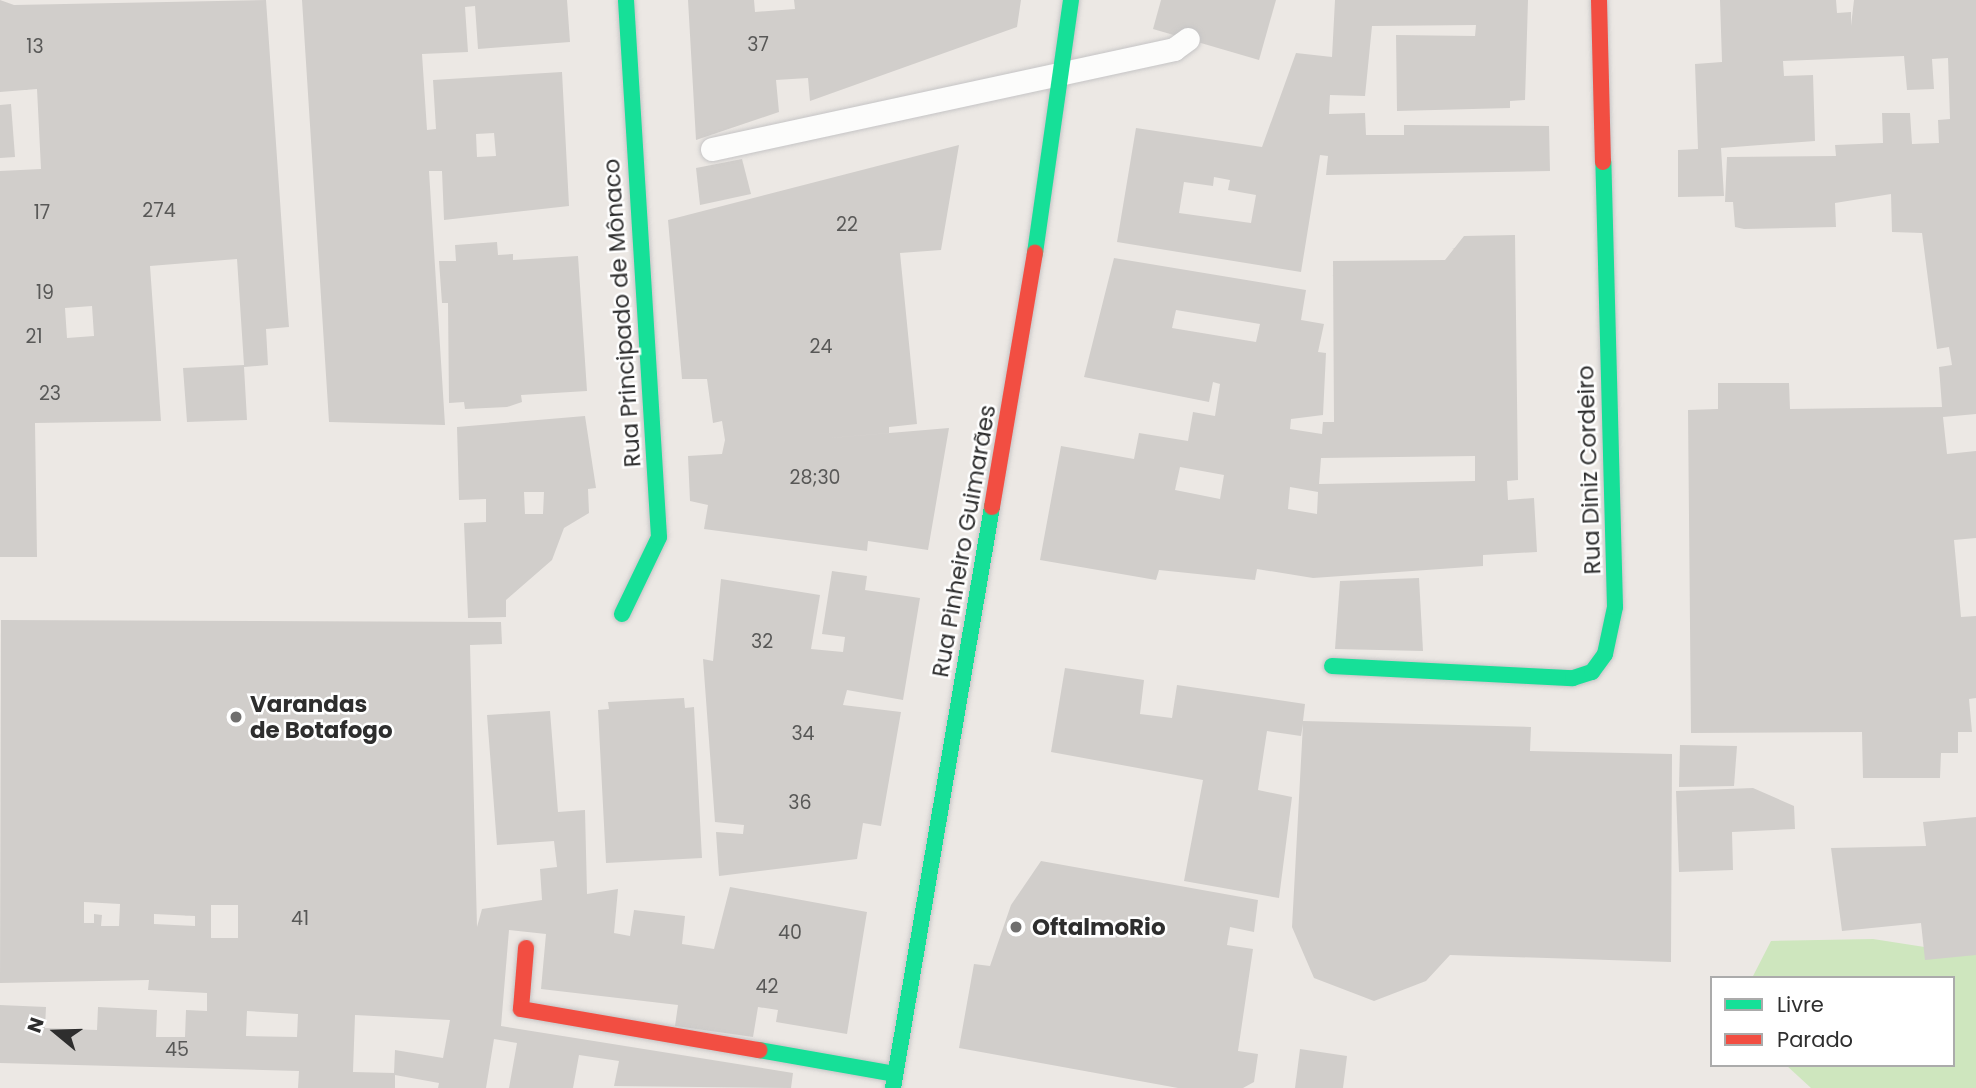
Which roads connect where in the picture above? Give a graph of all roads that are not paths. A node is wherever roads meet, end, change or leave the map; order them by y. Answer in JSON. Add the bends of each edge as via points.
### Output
{"nodes":[{"id":1,"x":626,"y":0,"type":"edge"},
{"id":2,"x":1071,"y":0,"type":"edge"},
{"id":3,"x":1599,"y":0,"type":"edge"},
{"id":4,"x":1188,"y":40,"type":"dead end"},
{"id":5,"x":1061,"y":72,"type":"junction"},
{"id":6,"x":712,"y":149,"type":"dead end"},
{"id":7,"x":622,"y":614,"type":"dead end"},
{"id":8,"x":1332,"y":666,"type":"dead end"},
{"id":9,"x":526,"y":948,"type":"dead end"},
{"id":10,"x":894,"y":1081,"type":"edge"}],
"edges":[{"from":1,"to":7,"type":"street","name":"Rua Principado de Mônaco","via":[[659,537]]},
{"from":2,"to":5,"type":"street","name":"Rua Pinheiro Guimarães"},
{"from":3,"to":8,"type":"street","name":"Rua Diniz Cordeiro","via":[[1615,607],[1605,654],[1592,672],[1573,678]]},
{"from":4,"to":5,"type":"lane","via":[[1181,47]]},
{"from":5,"to":6,"type":"lane"},
{"from":5,"to":10,"type":"street","name":"Rua Pinheiro Guimarães"},
{"from":9,"to":10,"type":"street","via":[[521,1009]]}]}
